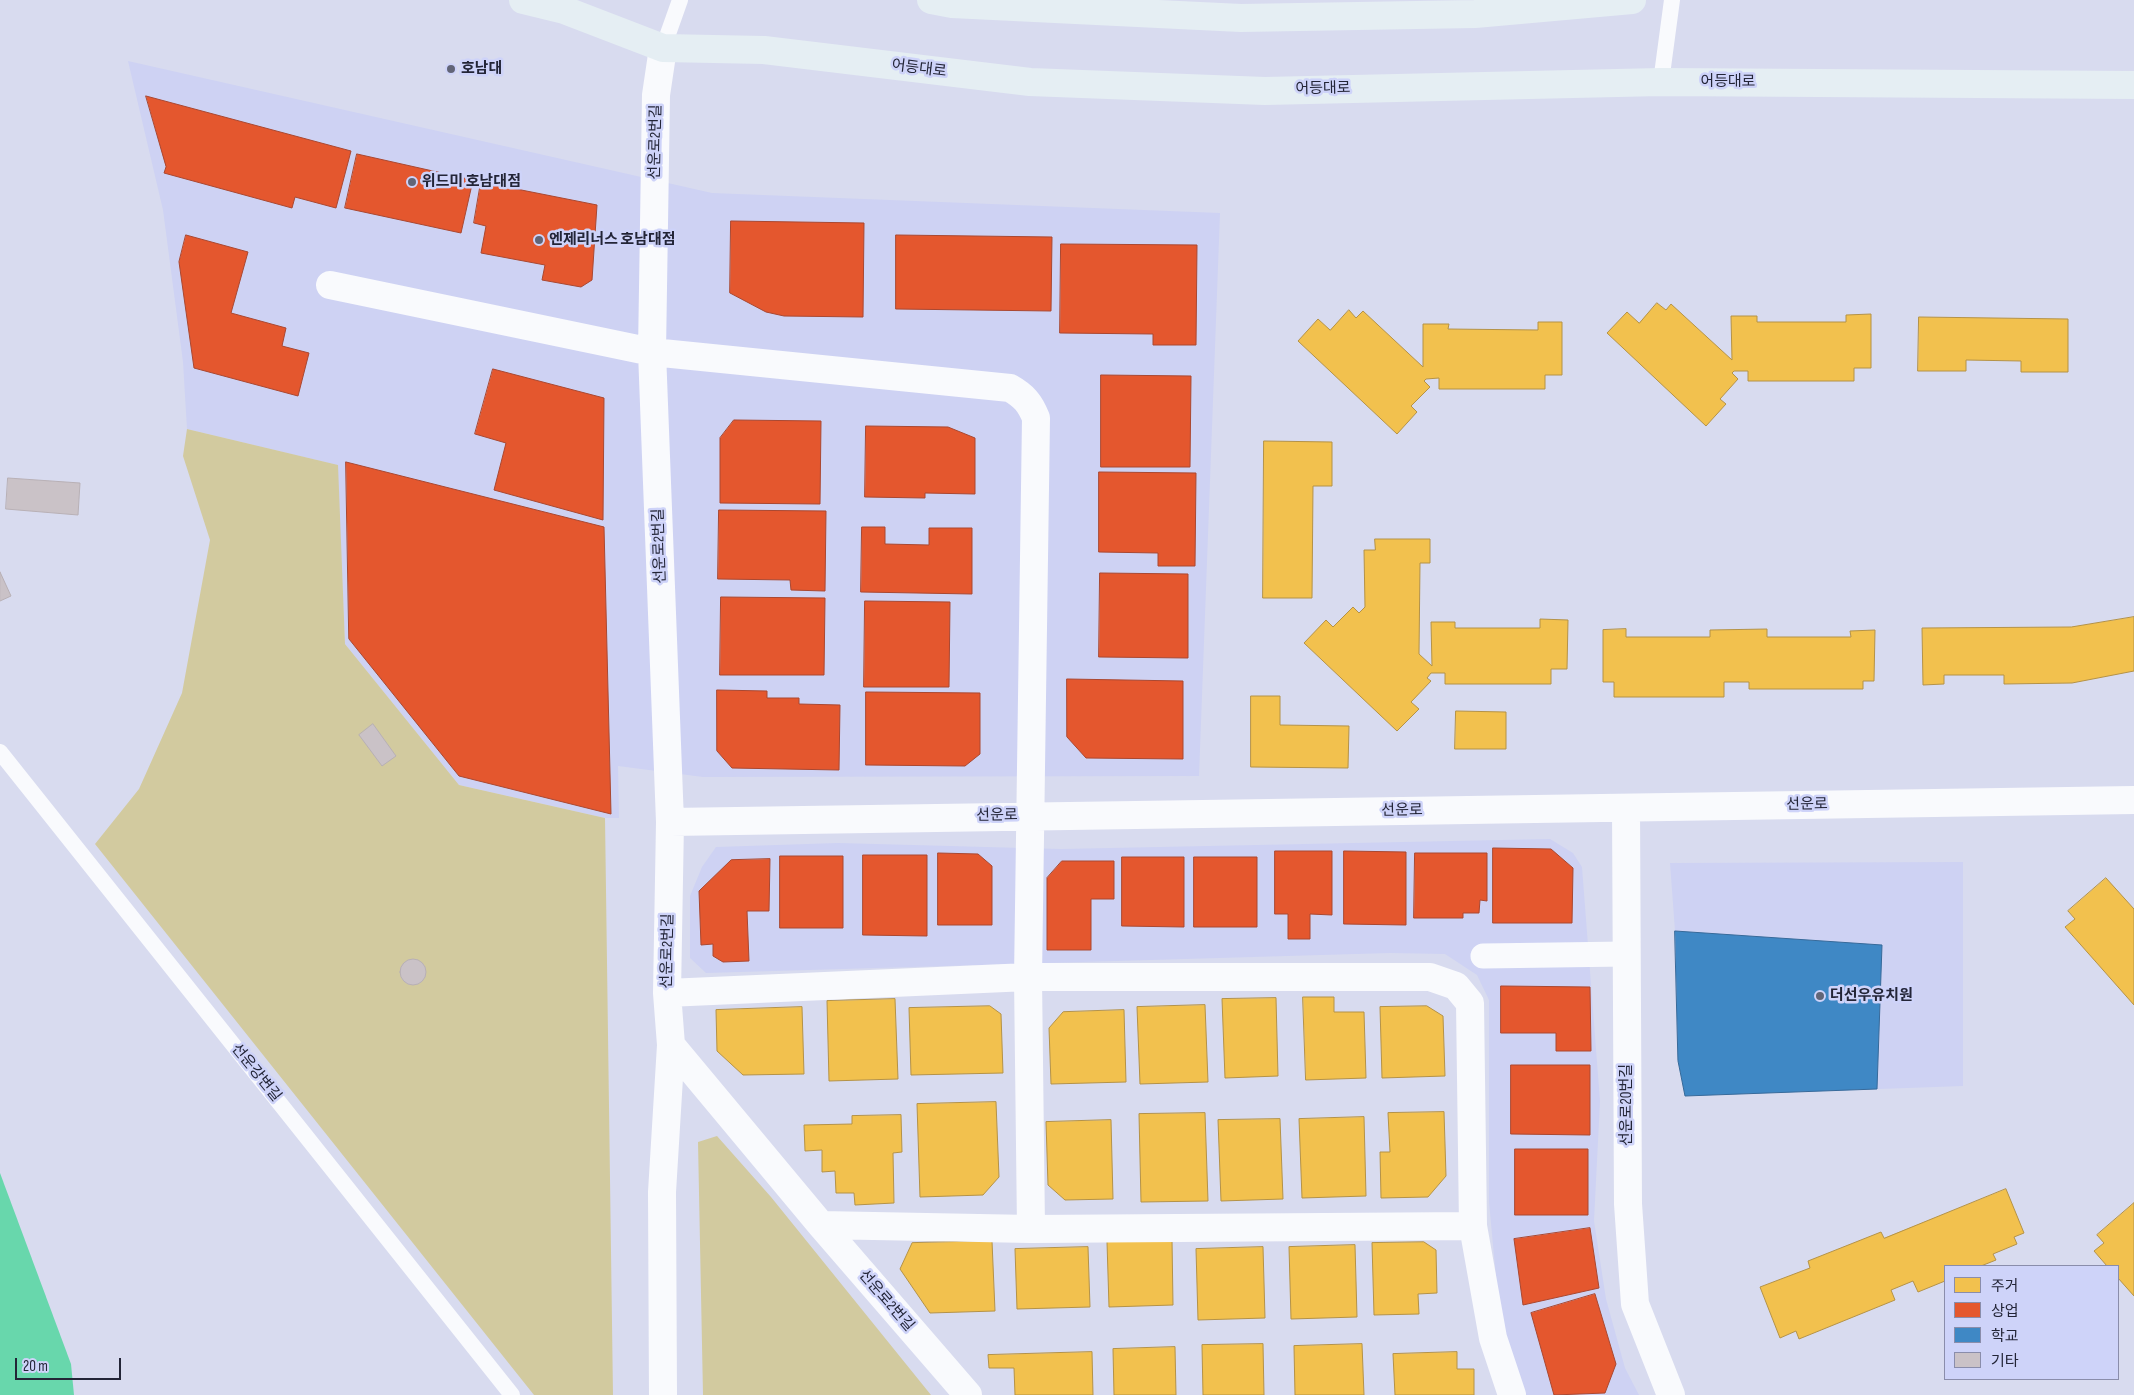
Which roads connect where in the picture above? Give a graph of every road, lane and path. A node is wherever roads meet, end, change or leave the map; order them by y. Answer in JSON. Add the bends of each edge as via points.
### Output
{"nodes":[{"id":1,"x":523,"y":0,"type":"edge"},
{"id":2,"x":680,"y":0,"type":"edge"},
{"id":3,"x":931,"y":0,"type":"edge"},
{"id":4,"x":1632,"y":0,"type":"edge"},
{"id":5,"x":1672,"y":0,"type":"edge"},
{"id":6,"x":663,"y":48,"type":"junction"},
{"id":7,"x":1661,"y":82,"type":"junction"},
{"id":8,"x":2134,"y":85,"type":"edge"},
{"id":9,"x":330,"y":285,"type":"dead end"},
{"id":10,"x":652,"y":352,"type":"junction"},
{"id":11,"x":0,"y":752,"type":"edge"},
{"id":12,"x":2134,"y":800,"type":"edge"},
{"id":13,"x":1626,"y":808,"type":"junction"},
{"id":14,"x":1030,"y":815,"type":"junction"},
{"id":15,"x":670,"y":822,"type":"junction"},
{"id":16,"x":1626,"y":954,"type":"junction"},
{"id":17,"x":1483,"y":956,"type":"dead end"},
{"id":18,"x":1028,"y":977,"type":"junction"},
{"id":19,"x":667,"y":993,"type":"junction"},
{"id":20,"x":671,"y":1045,"type":"junction"},
{"id":21,"x":820,"y":1225,"type":"junction"},
{"id":22,"x":1473,"y":1226,"type":"junction"},
{"id":23,"x":1031,"y":1229,"type":"junction"},
{"id":24,"x":512,"y":1395,"type":"edge"},
{"id":25,"x":663,"y":1395,"type":"edge"},
{"id":26,"x":968,"y":1395,"type":"edge"},
{"id":27,"x":1512,"y":1395,"type":"edge"},
{"id":28,"x":1671,"y":1395,"type":"edge"}],
"edges":[{"from":1,"to":6,"type":"main road","name":"어등대로","via":[[564,10]]},
{"from":2,"to":6,"type":"lane"},
{"from":3,"to":4,"type":"main road","via":[[952,4],[1241,18],[1476,14]]},
{"from":5,"to":7,"type":"lane"},
{"from":6,"to":7,"type":"main road","name":"어등대로","via":[[764,50],[1030,82],[1265,91]]},
{"from":6,"to":10,"type":"street","name":"선운로2번길","via":[[656,95]]},
{"from":7,"to":8,"type":"main road","name":"어등대로"},
{"from":9,"to":10,"type":"street"},
{"from":10,"to":14,"type":"street","via":[[996,386],[1010,388],[1031,405],[1036,418]]},
{"from":10,"to":15,"type":"street","name":"선운로2번길"},
{"from":11,"to":24,"type":"lane","name":"선운강변길"},
{"from":12,"to":13,"type":"street","name":"선운로"},
{"from":13,"to":14,"type":"street","name":"선운로"},
{"from":13,"to":16,"type":"street","name":"선운로20번길"},
{"from":14,"to":15,"type":"street","name":"선운로"},
{"from":14,"to":18,"type":"street"},
{"from":15,"to":19,"type":"street","name":"선운로2번길"},
{"from":16,"to":17,"type":"street"},
{"from":16,"to":28,"type":"street","name":"선운로20번길","via":[[1628,1204],[1635,1304]]},
{"from":18,"to":19,"type":"street"},
{"from":18,"to":22,"type":"street","via":[[1430,977],[1456,986],[1470,1003]]},
{"from":18,"to":23,"type":"street"},
{"from":19,"to":20,"type":"street","name":"선운로2번길"},
{"from":20,"to":21,"type":"street","name":"선운로2번길"},
{"from":20,"to":25,"type":"street","name":"선운로2번길","via":[[662,1192]]},
{"from":21,"to":23,"type":"street"},
{"from":21,"to":26,"type":"street","name":"선운로2번길"},
{"from":22,"to":23,"type":"street"},
{"from":22,"to":27,"type":"street","via":[[1493,1338]]}]}
